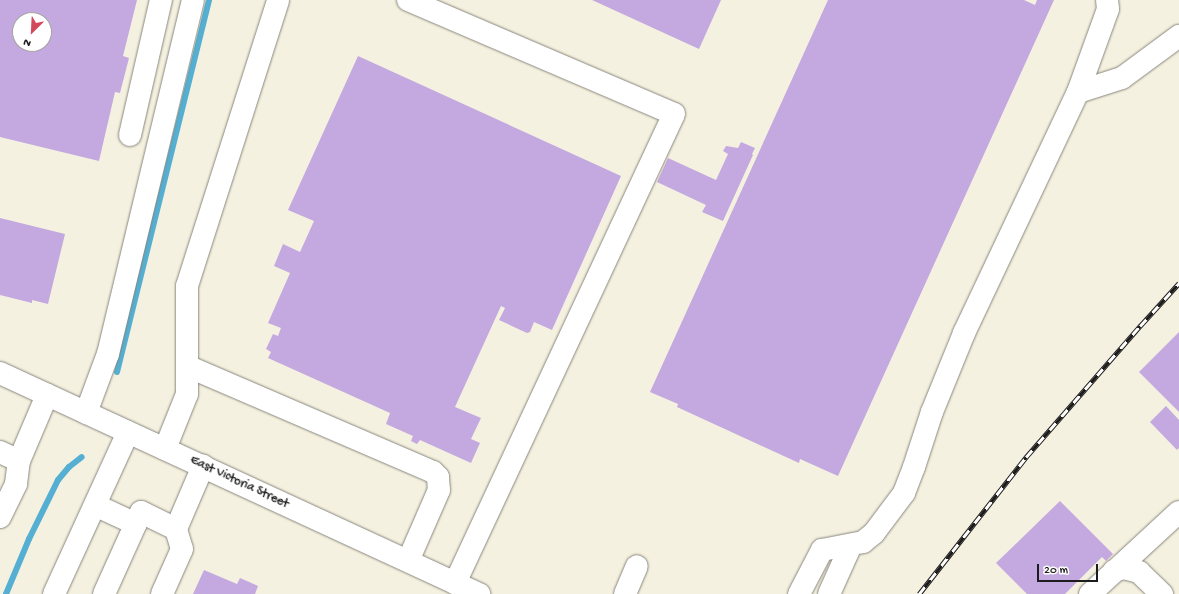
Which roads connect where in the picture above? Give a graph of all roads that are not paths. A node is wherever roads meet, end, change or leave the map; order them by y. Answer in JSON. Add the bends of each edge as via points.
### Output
{"nodes":[{"id":1,"x":161,"y":0,"type":"edge"},
{"id":2,"x":193,"y":0,"type":"edge"},
{"id":3,"x":278,"y":0,"type":"edge"},
{"id":4,"x":408,"y":0,"type":"edge"},
{"id":5,"x":1107,"y":0,"type":"edge"},
{"id":6,"x":1179,"y":36,"type":"edge"},
{"id":7,"x":1078,"y":92,"type":"junction"},
{"id":8,"x":130,"y":135,"type":"dead end"},
{"id":9,"x":187,"y":366,"type":"junction"},
{"id":10,"x":0,"y":373,"type":"edge"},
{"id":11,"x":47,"y":395,"type":"junction"},
{"id":12,"x":86,"y":413,"type":"junction"},
{"id":13,"x":128,"y":432,"type":"junction"},
{"id":14,"x":165,"y":449,"type":"junction"},
{"id":15,"x":10,"y":457,"type":"edge"},
{"id":16,"x":203,"y":466,"type":"junction"},
{"id":17,"x":95,"y":506,"type":"junction"},
{"id":18,"x":1179,"y":512,"type":"edge"},
{"id":19,"x":0,"y":517,"type":"edge"},
{"id":20,"x":136,"y":524,"type":"junction"},
{"id":21,"x":176,"y":529,"type":"junction"},
{"id":22,"x":851,"y":545,"type":"junction"},
{"id":23,"x":408,"y":561,"type":"junction"},
{"id":24,"x":638,"y":566,"type":"dead end"},
{"id":25,"x":1114,"y":571,"type":"junction"},
{"id":26,"x":455,"y":583,"type":"junction"},
{"id":27,"x":476,"y":593,"type":"edge"},
{"id":28,"x":54,"y":594,"type":"edge"},
{"id":29,"x":104,"y":594,"type":"edge"},
{"id":30,"x":162,"y":594,"type":"edge"},
{"id":31,"x":625,"y":594,"type":"edge"},
{"id":32,"x":799,"y":594,"type":"edge"},
{"id":33,"x":829,"y":594,"type":"edge"},
{"id":34,"x":1090,"y":594,"type":"edge"},
{"id":35,"x":1162,"y":594,"type":"edge"}],
"edges":[{"from":1,"to":8,"type":"street"},
{"from":2,"to":12,"type":"street","via":[[108,354]]},
{"from":3,"to":9,"type":"street","via":[[187,286]]},
{"from":4,"to":26,"type":"street","via":[[674,114]]},
{"from":5,"to":7,"type":"street","via":[[1108,10]]},
{"from":6,"to":7,"type":"street","via":[[1122,78]]},
{"from":7,"to":22,"type":"street","via":[[964,333],[932,412],[904,493],[874,534],[863,542]]},
{"from":9,"to":14,"type":"street","via":[[187,394]]},
{"from":9,"to":23,"type":"street","via":[[433,472],[438,477],[439,490]]},
{"from":10,"to":11,"type":"street","name":"East Victoria Street"},
{"from":11,"to":12,"type":"street","name":"East Victoria Street"},
{"from":11,"to":15,"type":"street"},
{"from":12,"to":13,"type":"street","name":"East Victoria Street"},
{"from":13,"to":14,"type":"street","name":"East Victoria Street"},
{"from":13,"to":17,"type":"street"},
{"from":14,"to":16,"type":"street","name":"East Victoria Street"},
{"from":15,"to":19,"type":"street","via":[[16,484]]},
{"from":16,"to":21,"type":"street"},
{"from":16,"to":23,"type":"street","name":"East Victoria Street"},
{"from":17,"to":20,"type":"street"},
{"from":17,"to":28,"type":"street"},
{"from":18,"to":25,"type":"street"},
{"from":20,"to":21,"type":"street","via":[[141,512]]},
{"from":20,"to":29,"type":"street"},
{"from":21,"to":30,"type":"street","via":[[182,549]]},
{"from":22,"to":32,"type":"street","via":[[822,550]]},
{"from":22,"to":33,"type":"street"},
{"from":23,"to":26,"type":"street","name":"East Victoria Street"},
{"from":24,"to":31,"type":"street"},
{"from":25,"to":34,"type":"street"},
{"from":25,"to":35,"type":"street","via":[[1124,568],[1139,572]]},
{"from":26,"to":27,"type":"street","name":"East Victoria Street"}]}
